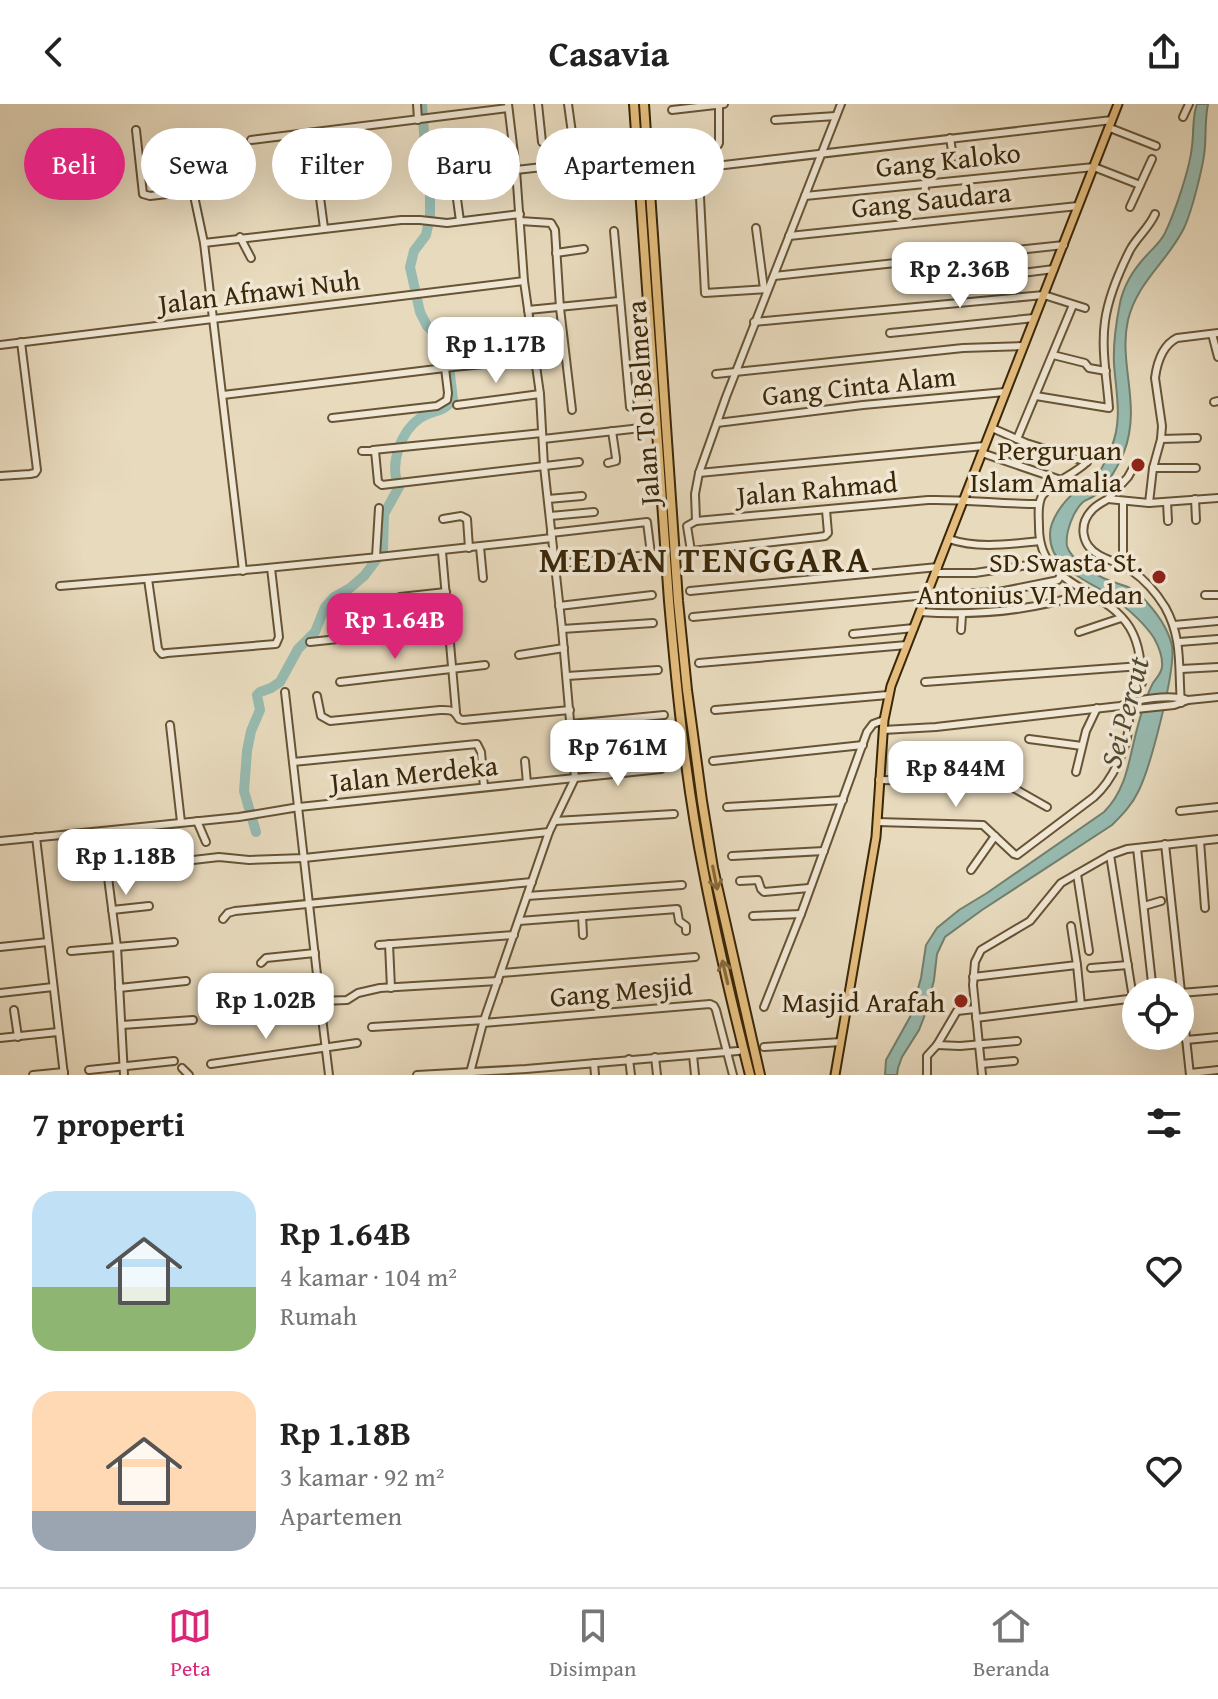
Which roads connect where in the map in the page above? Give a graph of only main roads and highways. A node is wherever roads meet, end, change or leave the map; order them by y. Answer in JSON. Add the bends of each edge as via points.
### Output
{"nodes":[{"id":1,"x":634,"y":104,"type":"edge"},
{"id":2,"x":644,"y":104,"type":"edge"},
{"id":3,"x":1118,"y":104,"type":"edge"},
{"id":4,"x":750,"y":1075,"type":"edge"},
{"id":5,"x":760,"y":1075,"type":"edge"},
{"id":6,"x":835,"y":1075,"type":"edge"}],
"edges":[{"from":4,"to":1,"type":"highway","name":"Jalan Tol Belmera","one_way":true,"via":[[703,871],[675,665]]},
{"from":2,"to":5,"type":"highway","name":"Jalan Tol Belmera","one_way":true,"via":[[687,690],[713,868]]},
{"from":3,"to":6,"type":"main road","via":[[888,695],[877,822]]}]}
